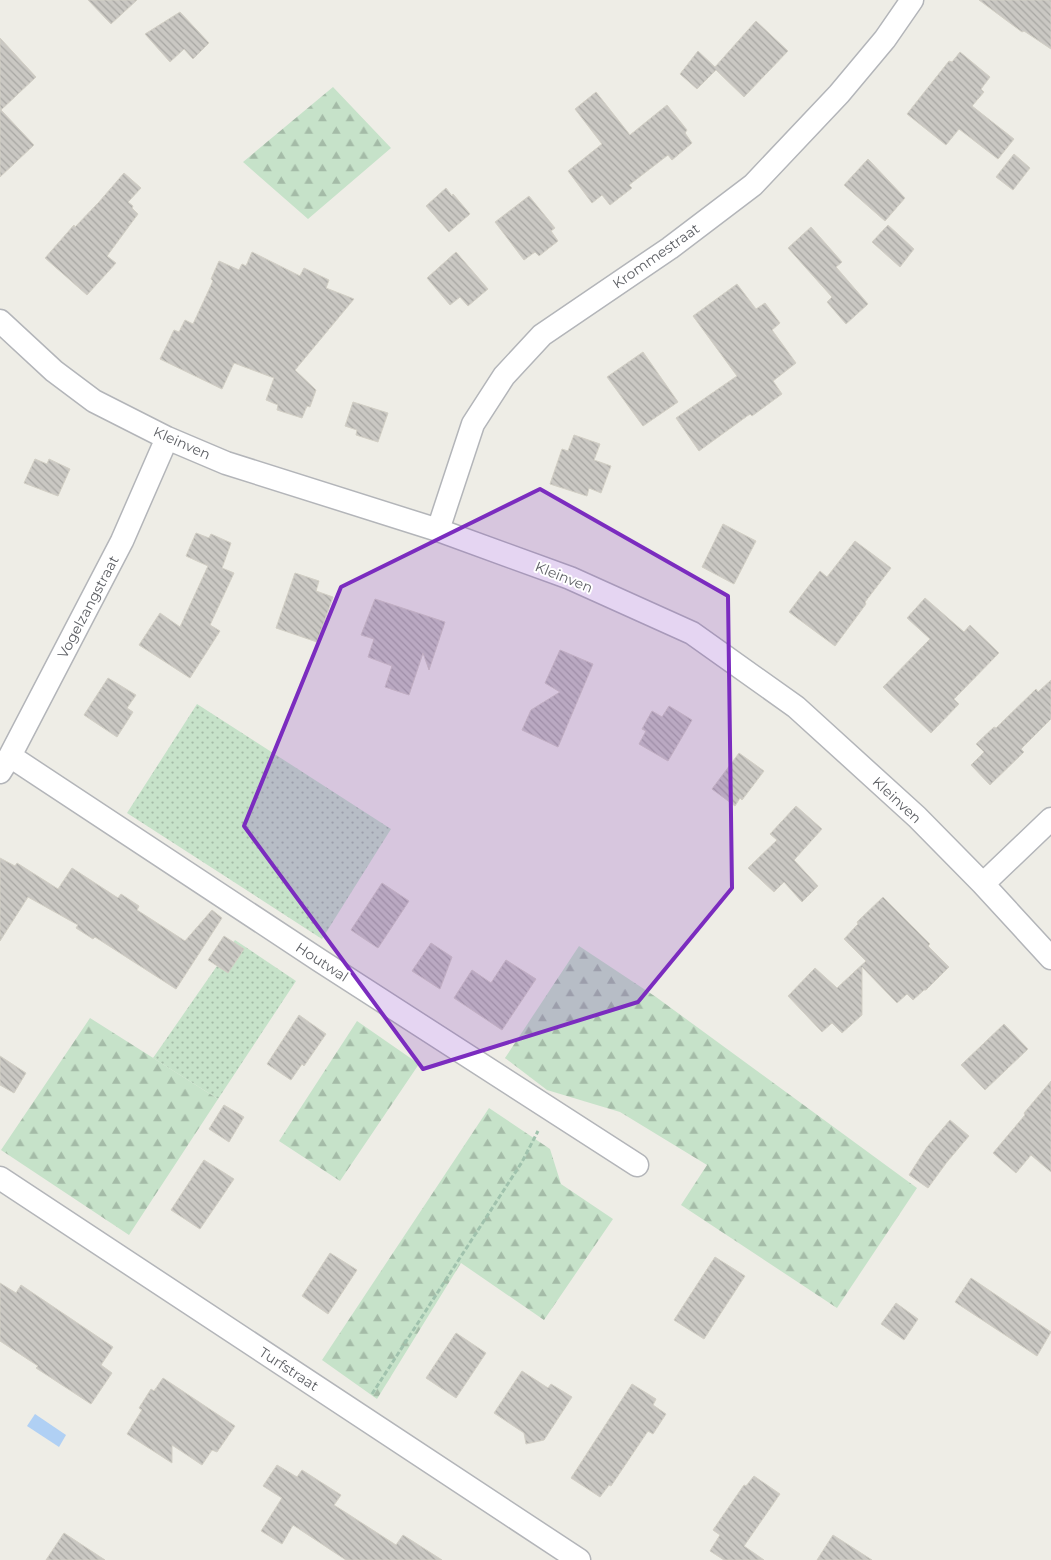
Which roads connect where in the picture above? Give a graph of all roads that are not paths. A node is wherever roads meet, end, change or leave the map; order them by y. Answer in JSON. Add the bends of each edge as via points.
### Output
{"nodes":[{"id":1,"x":912,"y":0,"type":"edge"},
{"id":2,"x":0,"y":322,"type":"edge"},
{"id":3,"x":167,"y":438,"type":"junction"},
{"id":4,"x":438,"y":530,"type":"junction"},
{"id":5,"x":5,"y":764,"type":"edge"},
{"id":6,"x":1051,"y":819,"type":"edge"},
{"id":7,"x":984,"y":884,"type":"junction"},
{"id":8,"x":1051,"y":958,"type":"edge"},
{"id":9,"x":637,"y":1165,"type":"dead end"},
{"id":10,"x":0,"y":1178,"type":"edge"},
{"id":11,"x":579,"y":1560,"type":"edge"}],
"edges":[{"from":1,"to":4,"type":"street","name":"Krommestraat","via":[[885,39],[839,94],[752,185],[670,248],[542,336],[504,376],[473,424]]},
{"from":2,"to":3,"type":"street","name":"Kleinven","via":[[54,371],[94,401]]},
{"from":3,"to":4,"type":"street","name":"Kleinven","via":[[226,464]]},
{"from":3,"to":5,"type":"street","name":"Vogelzangstraat","via":[[122,541]]},
{"from":4,"to":7,"type":"street","name":"Kleinven","via":[[570,578],[692,633],[796,707],[917,817]]},
{"from":5,"to":9,"type":"street","name":"Houtwal"},
{"from":6,"to":7,"type":"street"},
{"from":7,"to":8,"type":"street","name":"Kleinven"},
{"from":10,"to":11,"type":"street","name":"Turfstraat"}]}
